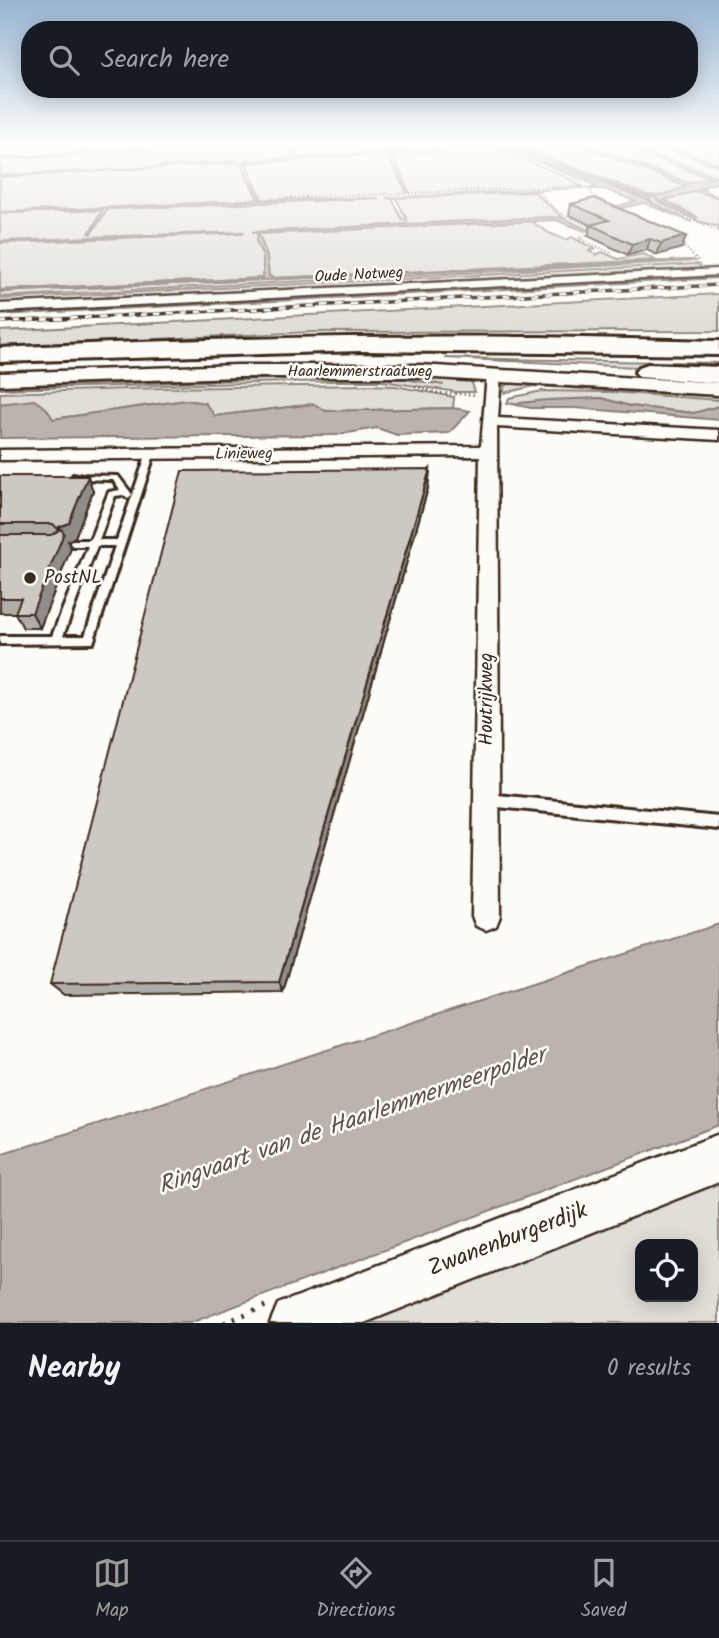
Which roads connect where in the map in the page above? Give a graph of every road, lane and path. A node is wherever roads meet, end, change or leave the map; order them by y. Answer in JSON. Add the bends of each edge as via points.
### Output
{"nodes":[{"id":1,"x":551,"y":205,"type":"edge"},
{"id":2,"x":662,"y":205,"type":"edge"},
{"id":3,"x":719,"y":231,"type":"edge"},
{"id":4,"x":671,"y":238,"type":"edge"},
{"id":5,"x":613,"y":254,"type":"dead end"},
{"id":6,"x":695,"y":257,"type":"dead end"},
{"id":7,"x":719,"y":272,"type":"edge"},
{"id":8,"x":0,"y":308,"type":"edge"},
{"id":9,"x":719,"y":336,"type":"edge"},
{"id":10,"x":513,"y":342,"type":"junction"},
{"id":11,"x":719,"y":348,"type":"edge"},
{"id":12,"x":289,"y":354,"type":"junction"},
{"id":13,"x":0,"y":355,"type":"edge"},
{"id":14,"x":719,"y":357,"type":"edge"},
{"id":15,"x":0,"y":365,"type":"edge"},
{"id":16,"x":494,"y":374,"type":"junction"},
{"id":17,"x":719,"y":375,"type":"edge"},
{"id":18,"x":0,"y":379,"type":"edge"},
{"id":19,"x":719,"y":389,"type":"edge"},
{"id":20,"x":491,"y":422,"type":"junction"},
{"id":21,"x":719,"y":435,"type":"edge"},
{"id":22,"x":488,"y":451,"type":"junction"},
{"id":23,"x":0,"y":455,"type":"edge"},
{"id":24,"x":150,"y":455,"type":"junction"},
{"id":25,"x":60,"y":478,"type":"edge"},
{"id":26,"x":125,"y":492,"type":"junction"},
{"id":27,"x":135,"y":499,"type":"junction"},
{"id":28,"x":93,"y":543,"type":"junction"},
{"id":29,"x":121,"y":543,"type":"junction"},
{"id":30,"x":72,"y":544,"type":"dead end"},
{"id":31,"x":0,"y":640,"type":"edge"},
{"id":32,"x":56,"y":640,"type":"junction"},
{"id":33,"x":486,"y":800,"type":"junction"},
{"id":34,"x":719,"y":823,"type":"edge"},
{"id":35,"x":486,"y":916,"type":"dead end"},
{"id":36,"x":719,"y":1158,"type":"edge"},
{"id":37,"x":297,"y":1323,"type":"edge"}],
"edges":[{"from":1,"to":5,"type":"path","via":[[561,214],[601,229],[579,238]]},
{"from":2,"to":3,"type":"path"},
{"from":4,"to":6,"type":"path"},
{"from":7,"to":8,"type":"street","name":"Oude Notweg"},
{"from":9,"to":10,"type":"highway"},
{"from":10,"to":11,"type":"highway"},
{"from":10,"to":13,"type":"highway","via":[[266,344]]},
{"from":12,"to":14,"type":"highway"},
{"from":12,"to":15,"type":"highway"},
{"from":12,"to":17,"type":"highway"},
{"from":16,"to":18,"type":"main road","name":"Haarlemmerstraatweg","via":[[238,371]]},
{"from":16,"to":19,"type":"main road","name":"Haarlemmerstraatweg"},
{"from":16,"to":20,"type":"street"},
{"from":20,"to":21,"type":"street"},
{"from":20,"to":22,"type":"street"},
{"from":22,"to":24,"type":"street","name":"Linieweg"},
{"from":22,"to":33,"type":"street","name":"Houtrijkweg"},
{"from":23,"to":24,"type":"street","name":"Linieweg"},
{"from":24,"to":27,"type":"lane"},
{"from":25,"to":26,"type":"lane","via":[[109,476]]},
{"from":26,"to":27,"type":"lane"},
{"from":26,"to":28,"type":"lane","via":[[112,494]]},
{"from":27,"to":29,"type":"lane"},
{"from":28,"to":29,"type":"lane"},
{"from":28,"to":30,"type":"lane"},
{"from":28,"to":32,"type":"lane"},
{"from":29,"to":32,"type":"lane","via":[[89,640]]},
{"from":31,"to":32,"type":"lane"},
{"from":33,"to":34,"type":"lane"},
{"from":33,"to":35,"type":"street","name":"Houtrijkweg"},
{"from":36,"to":37,"type":"main road","name":"Zwanenburgerdijk"}]}
